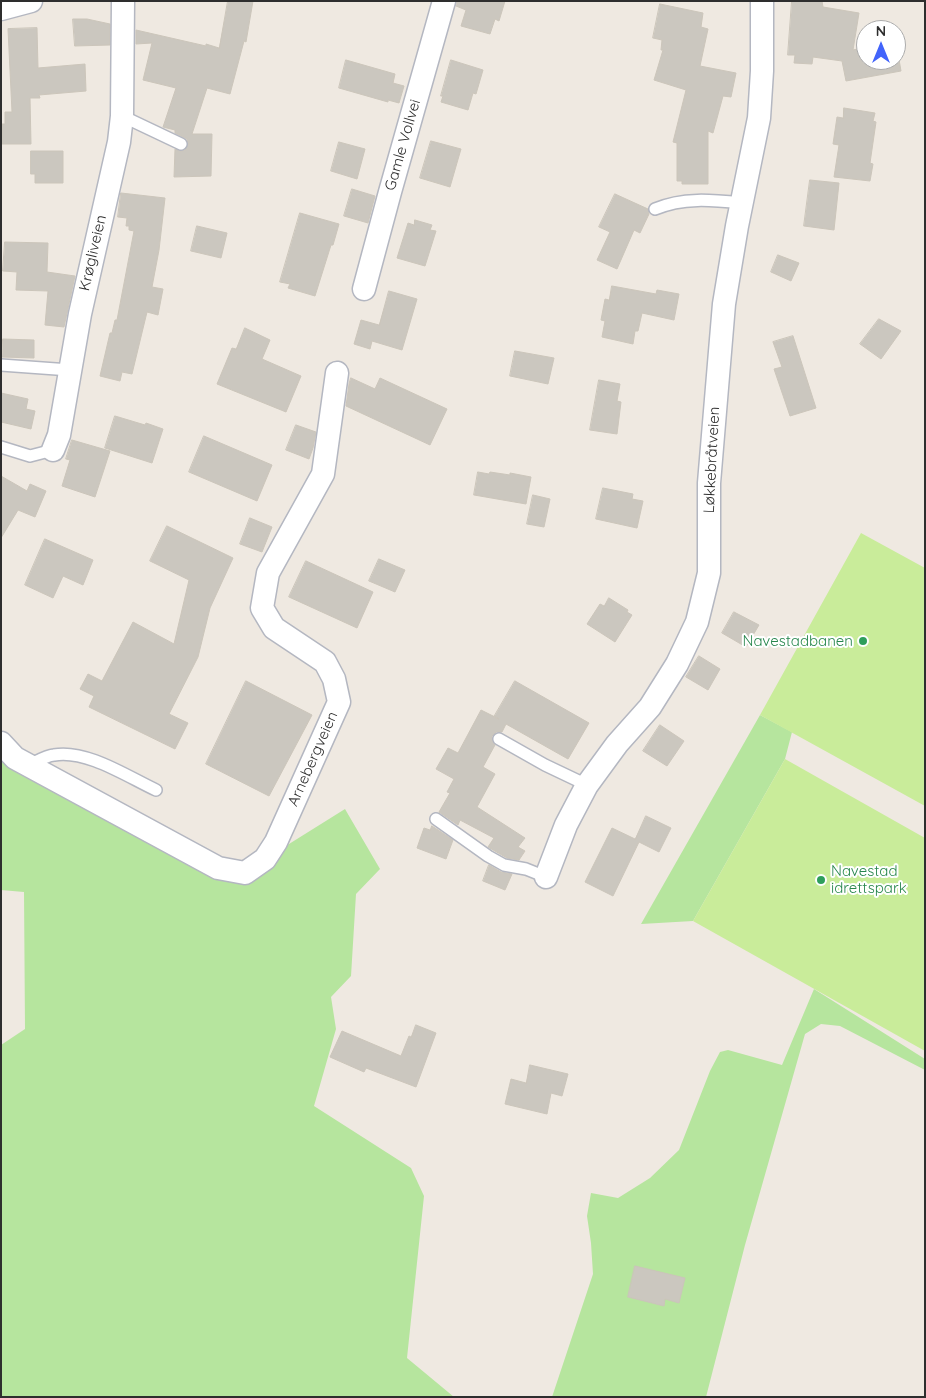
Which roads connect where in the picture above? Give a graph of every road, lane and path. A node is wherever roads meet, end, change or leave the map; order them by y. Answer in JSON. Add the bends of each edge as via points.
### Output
{"nodes":[{"id":1,"x":31,"y":1,"type":"edge"},
{"id":2,"x":123,"y":1,"type":"edge"},
{"id":3,"x":444,"y":1,"type":"edge"},
{"id":4,"x":762,"y":1,"type":"edge"},
{"id":5,"x":1,"y":9,"type":"edge"},
{"id":6,"x":122,"y":116,"type":"junction"},
{"id":7,"x":181,"y":144,"type":"dead end"},
{"id":8,"x":742,"y":203,"type":"junction"},
{"id":9,"x":655,"y":209,"type":"dead end"},
{"id":10,"x":364,"y":289,"type":"dead end"},
{"id":11,"x":1,"y":365,"type":"edge"},
{"id":12,"x":70,"y":370,"type":"junction"},
{"id":13,"x":337,"y":373,"type":"dead end"},
{"id":14,"x":1,"y":447,"type":"edge"},
{"id":15,"x":53,"y":450,"type":"joint"},
{"id":16,"x":499,"y":739,"type":"dead end"},
{"id":17,"x":1,"y":743,"type":"edge"},
{"id":18,"x":28,"y":765,"type":"junction"},
{"id":19,"x":587,"y":785,"type":"junction"},
{"id":20,"x":156,"y":790,"type":"dead end"},
{"id":21,"x":436,"y":819,"type":"dead end"},
{"id":22,"x":546,"y":877,"type":"joint"}],
"edges":[{"from":1,"to":5,"type":"street"},
{"from":2,"to":6,"type":"street","name":"Krøgliveien"},
{"from":3,"to":10,"type":"street","name":"Gamle Vollvei"},
{"from":4,"to":8,"type":"street","name":"Løkkebråtveien","via":[[758,118]]},
{"from":6,"to":7,"type":"lane"},
{"from":6,"to":12,"type":"street","name":"Krøgliveien"},
{"from":8,"to":9,"type":"lane","via":[[690,200]]},
{"from":8,"to":19,"type":"street","name":"Løkkebråtveien","via":[[724,304],[709,483],[709,573],[697,622],[677,664],[650,707]]},
{"from":11,"to":12,"type":"lane"},
{"from":12,"to":15,"type":"street","name":"Krøgliveien","via":[[59,435]]},
{"from":13,"to":18,"type":"street","name":"Arnebergveien","via":[[323,474],[268,573],[262,608],[274,628],[325,662],[334,680],[338,702],[276,842],[265,859],[245,873],[218,868]]},
{"from":14,"to":15,"type":"lane","name":"Krøgliveien","via":[[30,456]]},
{"from":16,"to":19,"type":"lane"},
{"from":17,"to":18,"type":"street","name":"Arnebergveien","via":[[15,758]]},
{"from":18,"to":20,"type":"lane","via":[[53,754],[69,754],[89,758]]},
{"from":19,"to":22,"type":"street","name":"Løkkebråtveien","via":[[566,825]]},
{"from":21,"to":22,"type":"lane","via":[[504,865]]}]}
